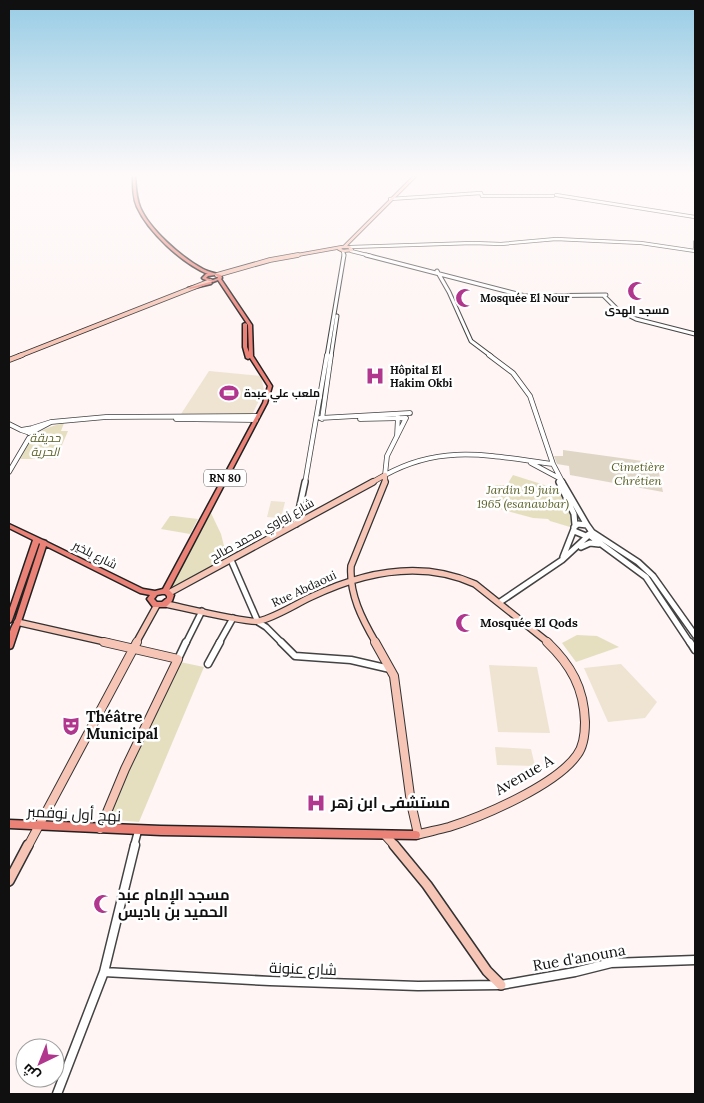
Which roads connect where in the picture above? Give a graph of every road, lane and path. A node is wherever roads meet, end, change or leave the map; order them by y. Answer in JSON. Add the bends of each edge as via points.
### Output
{"nodes":[{"id":1,"x":153,"y":227,"type":"edge"},
{"id":2,"x":363,"y":227,"type":"edge"},
{"id":3,"x":368,"y":227,"type":"edge"},
{"id":4,"x":695,"y":242,"type":"edge"},
{"id":5,"x":512,"y":245,"type":"dead end"},
{"id":6,"x":695,"y":247,"type":"edge"},
{"id":7,"x":342,"y":249,"type":"junction"},
{"id":8,"x":350,"y":250,"type":"junction"},
{"id":9,"x":695,"y":252,"type":"edge"},
{"id":10,"x":436,"y":272,"type":"junction"},
{"id":11,"x":204,"y":276,"type":"junction"},
{"id":12,"x":218,"y":278,"type":"junction"},
{"id":13,"x":212,"y":281,"type":"junction"},
{"id":14,"x":190,"y":288,"type":"junction"},
{"id":15,"x":695,"y":334,"type":"edge"},
{"id":16,"x":9,"y":359,"type":"edge"},
{"id":17,"x":401,"y":414,"type":"junction"},
{"id":18,"x":257,"y":418,"type":"junction"},
{"id":19,"x":406,"y":418,"type":"junction"},
{"id":20,"x":320,"y":419,"type":"junction"},
{"id":21,"x":398,"y":419,"type":"junction"},
{"id":22,"x":9,"y":424,"type":"edge"},
{"id":23,"x":31,"y":432,"type":"junction"},
{"id":24,"x":396,"y":439,"type":"junction"},
{"id":25,"x":528,"y":461,"type":"junction"},
{"id":26,"x":554,"y":464,"type":"junction"},
{"id":27,"x":386,"y":466,"type":"junction"},
{"id":28,"x":398,"y":469,"type":"junction"},
{"id":29,"x":9,"y":472,"type":"edge"},
{"id":30,"x":560,"y":478,"type":"junction"},
{"id":31,"x":382,"y":482,"type":"junction"},
{"id":32,"x":301,"y":507,"type":"junction"},
{"id":33,"x":313,"y":514,"type":"junction"},
{"id":34,"x":296,"y":524,"type":"junction"},
{"id":35,"x":588,"y":525,"type":"junction"},
{"id":36,"x":9,"y":526,"type":"edge"},
{"id":37,"x":574,"y":527,"type":"junction"},
{"id":38,"x":591,"y":534,"type":"junction"},
{"id":39,"x":39,"y":546,"type":"junction"},
{"id":40,"x":53,"y":547,"type":"junction"},
{"id":41,"x":606,"y":547,"type":"junction"},
{"id":42,"x":574,"y":550,"type":"junction"},
{"id":43,"x":563,"y":558,"type":"junction"},
{"id":44,"x":231,"y":560,"type":"junction"},
{"id":45,"x":350,"y":580,"type":"junction"},
{"id":46,"x":167,"y":592,"type":"junction"},
{"id":47,"x":153,"y":595,"type":"junction"},
{"id":48,"x":500,"y":602,"type":"junction"},
{"id":49,"x":166,"y":604,"type":"junction"},
{"id":50,"x":157,"y":605,"type":"junction"},
{"id":51,"x":202,"y":611,"type":"junction"},
{"id":52,"x":233,"y":618,"type":"junction"},
{"id":53,"x":13,"y":622,"type":"edge"},
{"id":54,"x":258,"y":622,"type":"junction"},
{"id":55,"x":695,"y":635,"type":"edge"},
{"id":56,"x":9,"y":646,"type":"edge"},
{"id":57,"x":134,"y":648,"type":"junction"},
{"id":58,"x":695,"y":650,"type":"edge"},
{"id":59,"x":178,"y":659,"type":"junction"},
{"id":60,"x":208,"y":664,"type":"dead end"},
{"id":61,"x":392,"y":670,"type":"junction"},
{"id":62,"x":9,"y":824,"type":"edge"},
{"id":63,"x":38,"y":826,"type":"junction"},
{"id":64,"x":100,"y":829,"type":"junction"},
{"id":65,"x":138,"y":831,"type":"junction"},
{"id":66,"x":385,"y":834,"type":"junction"},
{"id":67,"x":417,"y":835,"type":"junction"},
{"id":68,"x":9,"y":881,"type":"edge"},
{"id":69,"x":694,"y":959,"type":"edge"},
{"id":70,"x":104,"y":972,"type":"junction"},
{"id":71,"x":501,"y":986,"type":"junction"},
{"id":72,"x":57,"y":1094,"type":"edge"}],
"edges":[{"from":1,"to":11,"type":"main road"},
{"from":2,"to":7,"type":"main road"},
{"from":3,"to":8,"type":"main road"},
{"from":4,"to":6,"type":"street"},
{"from":5,"to":9,"type":"street","via":[[553,240],[636,243]]},
{"from":7,"to":8,"type":"main road"},
{"from":7,"to":12,"type":"main road","via":[[268,262]]},
{"from":7,"to":20,"type":"street","via":[[344,254]]},
{"from":8,"to":9,"type":"street","via":[[556,239],[641,242]]},
{"from":8,"to":10,"type":"street"},
{"from":8,"to":10,"type":"street"},
{"from":8,"to":20,"type":"street"},
{"from":10,"to":15,"type":"street","via":[[524,296],[605,296],[618,310],[636,319]]},
{"from":10,"to":26,"type":"street","via":[[471,340],[511,372],[530,396]]},
{"from":11,"to":12,"type":"main road"},
{"from":11,"to":13,"type":"main road"},
{"from":11,"to":16,"type":"main road","via":[[198,283]]},
{"from":12,"to":13,"type":"main road"},
{"from":12,"to":14,"type":"main road"},
{"from":12,"to":18,"type":"main road","number":"RN 80","via":[[244,322],[245,351],[267,379],[270,390]]},
{"from":13,"to":14,"type":"main road"},
{"from":14,"to":16,"type":"main road"},
{"from":17,"to":19,"type":"street","via":[[410,413]]},
{"from":17,"to":20,"type":"street"},
{"from":17,"to":21,"type":"street"},
{"from":18,"to":23,"type":"street","via":[[84,419],[51,422]]},
{"from":18,"to":46,"type":"main road","number":"RN 80"},
{"from":19,"to":21,"type":"street"},
{"from":19,"to":24,"type":"street"},
{"from":20,"to":21,"type":"street"},
{"from":20,"to":32,"type":"street"},
{"from":21,"to":24,"type":"street"},
{"from":22,"to":23,"type":"street"},
{"from":23,"to":29,"type":"street"},
{"from":24,"to":27,"type":"street","via":[[387,456]]},
{"from":25,"to":26,"type":"street"},
{"from":25,"to":28,"type":"street","via":[[453,453],[418,460]]},
{"from":25,"to":30,"type":"street"},
{"from":26,"to":30,"type":"street"},
{"from":27,"to":28,"type":"street"},
{"from":27,"to":31,"type":"street"},
{"from":28,"to":31,"type":"street"},
{"from":30,"to":35,"type":"street"},
{"from":30,"to":37,"type":"street","via":[[574,514]]},
{"from":31,"to":33,"type":"main road","name":"شارع زواوي محمد صالح","via":[[365,486]]},
{"from":31,"to":45,"type":"main road","via":[[351,566]]},
{"from":32,"to":33,"type":"street","via":[[307,514]]},
{"from":32,"to":34,"type":"street"},
{"from":33,"to":34,"type":"main road","name":"شارع زواوي محمد صالح"},
{"from":34,"to":44,"type":"main road","name":"شارع زواوي محمد صالح"},
{"from":35,"to":37,"type":"street"},
{"from":35,"to":38,"type":"street"},
{"from":36,"to":39,"type":"main road","name":"شارع بلخير"},
{"from":37,"to":38,"type":"street","via":[[579,534]]},
{"from":37,"to":43,"type":"street"},
{"from":38,"to":41,"type":"street"},
{"from":38,"to":42,"type":"street"},
{"from":38,"to":55,"type":"street","via":[[638,562],[654,576]]},
{"from":39,"to":40,"type":"main road","name":"شارع بلخير"},
{"from":39,"to":40,"type":"main road"},
{"from":39,"to":53,"type":"main road"},
{"from":40,"to":47,"type":"main road","name":"شارع بلخير"},
{"from":41,"to":42,"type":"street","via":[[590,543]]},
{"from":41,"to":58,"type":"street","via":[[646,577]]},
{"from":42,"to":43,"type":"street"},
{"from":43,"to":48,"type":"street"},
{"from":44,"to":46,"type":"main road","name":"شارع زواوي محمد صالح"},
{"from":44,"to":54,"type":"street"},
{"from":45,"to":48,"type":"main road","name":"Rue Abdaoui","via":[[404,569],[433,571],[464,579]]},
{"from":45,"to":54,"type":"main road","name":"Rue Abdaoui"},
{"from":45,"to":61,"type":"main road","via":[[362,619]]},
{"from":46,"to":47,"type":"main road"},
{"from":46,"to":49,"type":"main road","via":[[171,597]]},
{"from":47,"to":50,"type":"main road","name":"شارع بلخير","via":[[152,602]]},
{"from":48,"to":67,"type":"main road","name":"Avenue A","via":[[552,645],[571,667],[585,707],[582,745],[562,770],[536,787],[452,826]]},
{"from":49,"to":50,"type":"main road"},
{"from":49,"to":51,"type":"main road"},
{"from":50,"to":57,"type":"main road"},
{"from":51,"to":52,"type":"main road"},
{"from":51,"to":59,"type":"street"},
{"from":52,"to":54,"type":"main road"},
{"from":52,"to":60,"type":"street"},
{"from":53,"to":56,"type":"main road"},
{"from":53,"to":57,"type":"main road"},
{"from":54,"to":61,"type":"street","via":[[295,656],[351,660]]},
{"from":57,"to":59,"type":"main road"},
{"from":57,"to":63,"type":"main road"},
{"from":59,"to":64,"type":"main road"},
{"from":61,"to":67,"type":"main road"},
{"from":62,"to":63,"type":"main road","name":"نهج أول نوفمبر"},
{"from":63,"to":64,"type":"main road","name":"نهج أول نوفمبر"},
{"from":63,"to":68,"type":"main road"},
{"from":64,"to":65,"type":"main road","name":"نهج أول نوفمبر"},
{"from":65,"to":66,"type":"main road","name":"نهج أول نوفمبر"},
{"from":65,"to":70,"type":"street"},
{"from":66,"to":67,"type":"main road","name":"نهج أول نوفمبر"},
{"from":66,"to":71,"type":"main road"},
{"from":69,"to":71,"type":"street","name":"Rue d'anouna","via":[[611,963]]},
{"from":70,"to":71,"type":"street","name":"شارع عنونة","via":[[270,982]]},
{"from":70,"to":72,"type":"street"}]}
